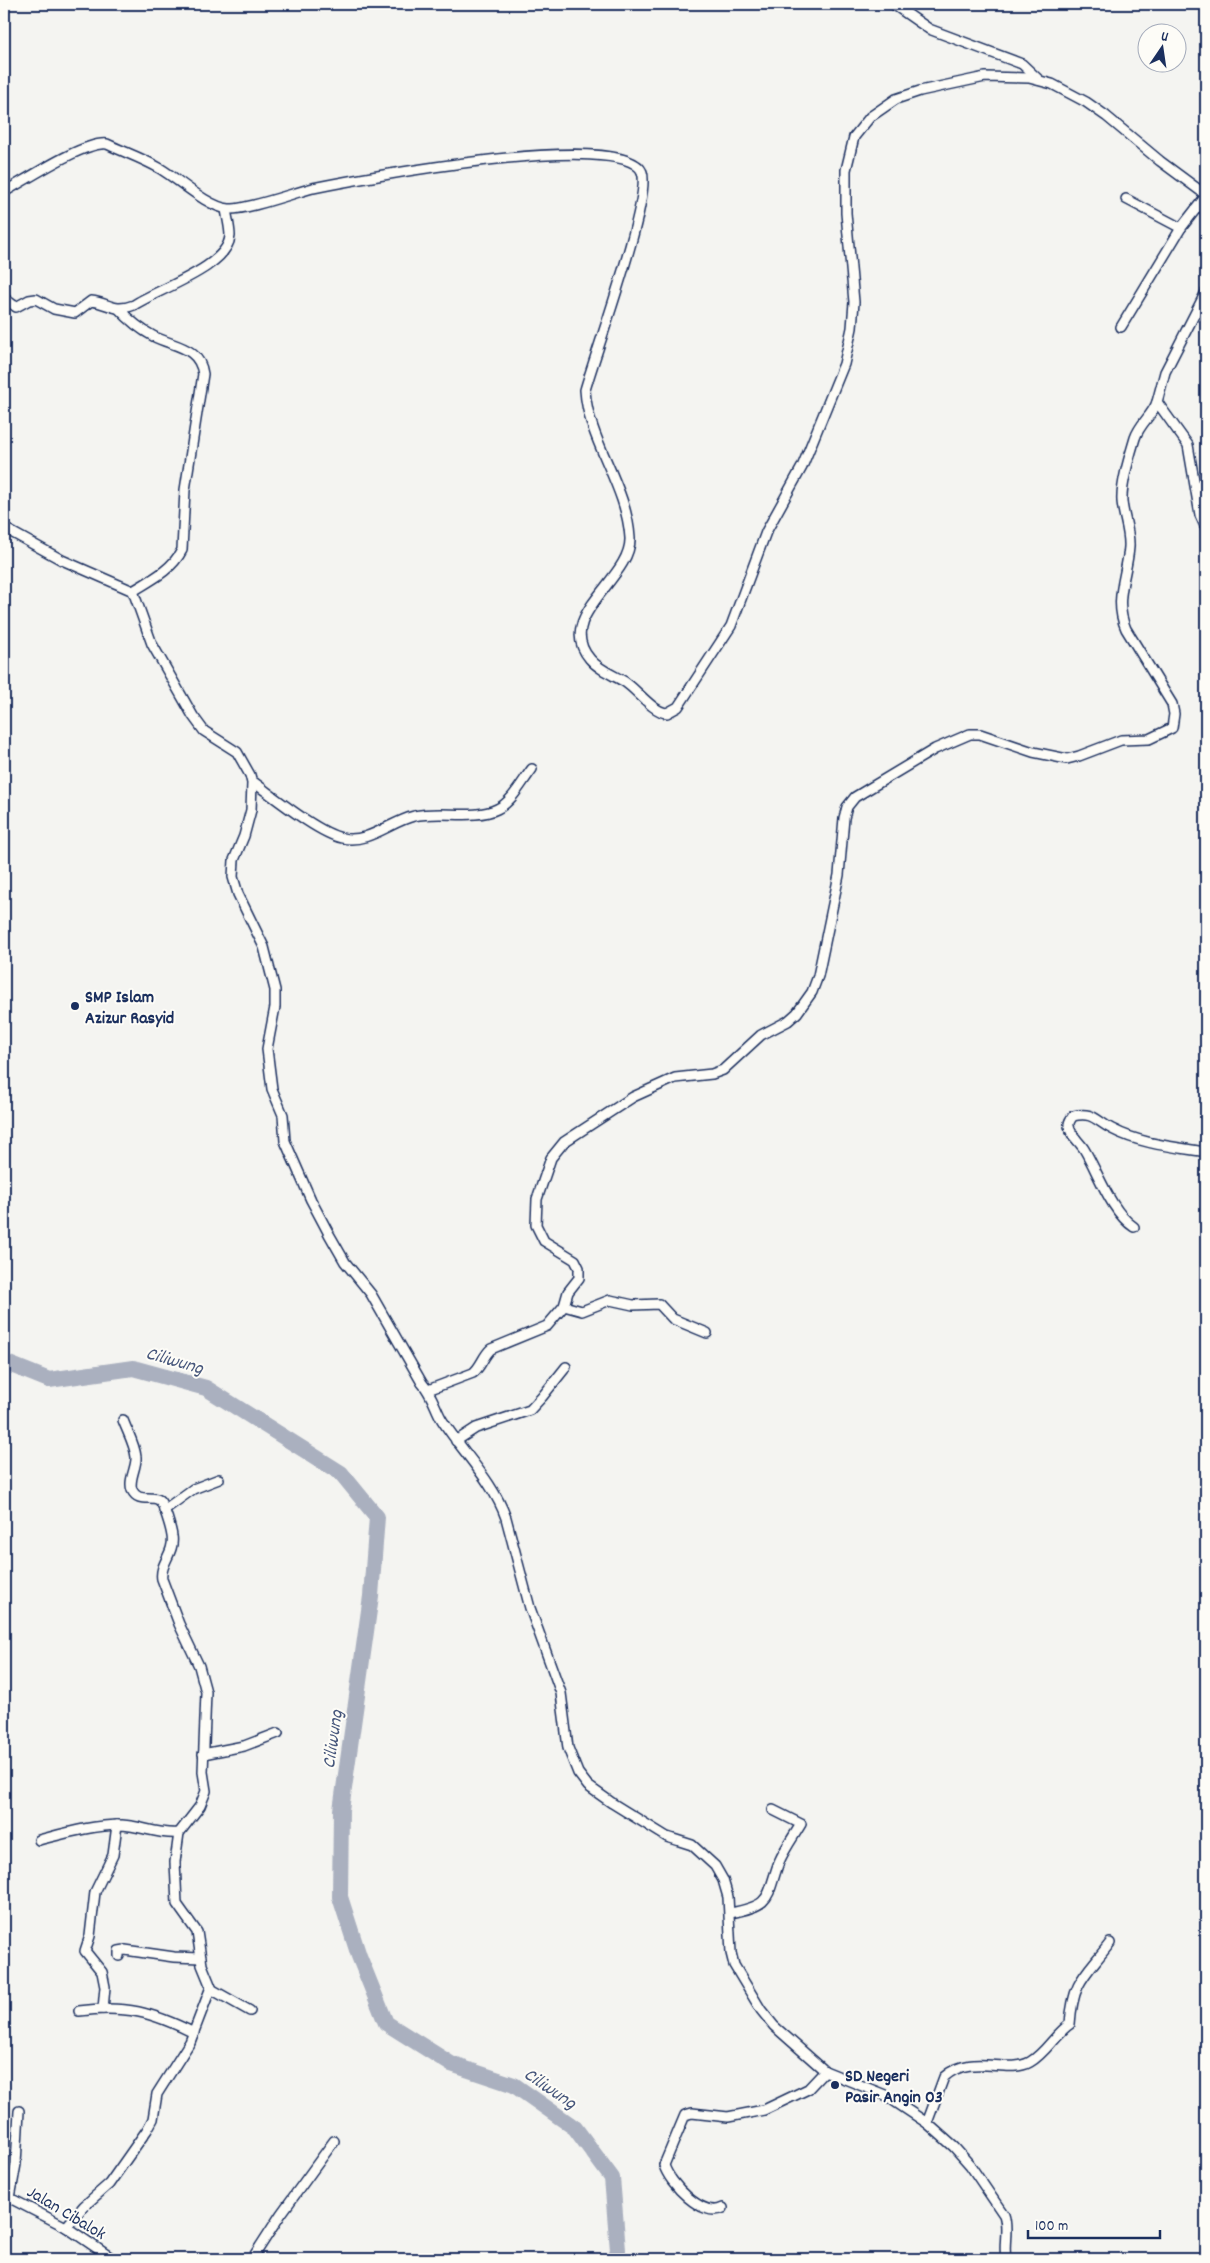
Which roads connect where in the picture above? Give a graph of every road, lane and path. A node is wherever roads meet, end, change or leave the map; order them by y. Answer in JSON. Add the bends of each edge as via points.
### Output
{"nodes":[{"id":1,"x":893,"y":4,"type":"edge"},
{"id":2,"x":1052,"y":84,"type":"junction"},
{"id":3,"x":4,"y":192,"type":"edge"},
{"id":4,"x":1206,"y":195,"type":"edge"},
{"id":5,"x":1126,"y":199,"type":"dead end"},
{"id":6,"x":226,"y":208,"type":"junction"},
{"id":7,"x":1181,"y":228,"type":"junction"},
{"id":8,"x":1206,"y":292,"type":"edge"},
{"id":9,"x":4,"y":298,"type":"edge"},
{"id":10,"x":119,"y":309,"type":"junction"},
{"id":11,"x":1121,"y":327,"type":"dead end"},
{"id":12,"x":1157,"y":402,"type":"junction"},
{"id":13,"x":4,"y":528,"type":"edge"},
{"id":14,"x":1206,"y":528,"type":"edge"},
{"id":15,"x":133,"y":591,"type":"junction"},
{"id":16,"x":532,"y":770,"type":"dead end"},
{"id":17,"x":252,"y":781,"type":"junction"},
{"id":18,"x":1206,"y":1152,"type":"edge"},
{"id":19,"x":1134,"y":1227,"type":"dead end"},
{"id":20,"x":564,"y":1306,"type":"junction"},
{"id":21,"x":707,"y":1333,"type":"dead end"},
{"id":22,"x":566,"y":1367,"type":"dead end"},
{"id":23,"x":428,"y":1390,"type":"junction"},
{"id":24,"x":123,"y":1420,"type":"dead end"},
{"id":25,"x":456,"y":1441,"type":"junction"},
{"id":26,"x":219,"y":1479,"type":"dead end"},
{"id":27,"x":164,"y":1510,"type":"junction"},
{"id":28,"x":278,"y":1733,"type":"dead end"},
{"id":29,"x":203,"y":1754,"type":"junction"},
{"id":30,"x":773,"y":1810,"type":"dead end"},
{"id":31,"x":116,"y":1825,"type":"junction"},
{"id":32,"x":179,"y":1833,"type":"junction"},
{"id":33,"x":38,"y":1840,"type":"dead end"},
{"id":34,"x":730,"y":1913,"type":"junction"},
{"id":35,"x":1110,"y":1943,"type":"dead end"},
{"id":36,"x":119,"y":1956,"type":"dead end"},
{"id":37,"x":200,"y":1958,"type":"junction"},
{"id":38,"x":211,"y":1989,"type":"junction"},
{"id":39,"x":103,"y":2008,"type":"junction"},
{"id":40,"x":79,"y":2011,"type":"dead end"},
{"id":41,"x":250,"y":2011,"type":"dead end"},
{"id":42,"x":194,"y":2033,"type":"junction"},
{"id":43,"x":825,"y":2071,"type":"junction"},
{"id":44,"x":19,"y":2111,"type":"dead end"},
{"id":45,"x":927,"y":2123,"type":"junction"},
{"id":46,"x":334,"y":2141,"type":"dead end"},
{"id":47,"x":7,"y":2196,"type":"edge"},
{"id":48,"x":723,"y":2208,"type":"dead end"},
{"id":49,"x":66,"y":2227,"type":"junction"},
{"id":50,"x":113,"y":2259,"type":"edge"},
{"id":51,"x":252,"y":2259,"type":"edge"},
{"id":52,"x":1006,"y":2259,"type":"edge"}],
"edges":[{"from":1,"to":2,"type":"street","via":[[929,29],[1022,64],[1038,80]]},
{"from":2,"to":4,"type":"street","via":[[1106,116]]},
{"from":2,"to":6,"type":"street","via":[[1028,78],[964,80],[896,99],[878,110],[858,130],[850,150],[845,182],[854,302],[842,369],[802,467],[766,532],[730,626],[678,707],[667,712],[658,710],[632,686],[594,664],[585,653],[581,637],[588,612],[598,594],[616,575],[629,551],[627,519],[588,414],[584,390],[638,218],[644,178],[637,165],[627,159],[590,155],[511,157],[374,176]]},
{"from":3,"to":6,"type":"street","via":[[100,143],[159,168]]},
{"from":4,"to":7,"type":"street"},
{"from":5,"to":7,"type":"street"},
{"from":6,"to":10,"type":"street","via":[[230,236],[216,260],[134,305]]},
{"from":7,"to":11,"type":"street"},
{"from":8,"to":12,"type":"street","via":[[1165,372]]},
{"from":9,"to":10,"type":"street","via":[[18,307],[36,299],[70,313],[78,313],[91,301]]},
{"from":10,"to":15,"type":"street","via":[[147,332],[194,354],[202,365],[203,374],[185,490],[182,550],[158,576]]},
{"from":12,"to":14,"type":"street","via":[[1188,445],[1200,515]]},
{"from":12,"to":20,"type":"street","via":[[1155,410],[1136,436],[1124,485],[1122,503],[1129,546],[1120,601],[1126,629],[1172,704],[1172,728],[1150,740],[1121,740],[1067,759],[970,734],[936,749],[855,797],[844,818],[839,875],[817,980],[797,1013],[761,1035],[723,1070],[675,1078],[633,1097],[564,1142],[552,1158],[537,1199],[536,1225],[544,1241],[578,1263],[579,1278],[568,1292]]},
{"from":13,"to":15,"type":"street","via":[[62,560]]},
{"from":15,"to":17,"type":"street","via":[[152,644],[191,712],[204,731],[239,754]]},
{"from":16,"to":17,"type":"street","via":[[506,803],[493,811],[475,814],[441,812],[413,817],[368,836],[350,839],[337,837],[317,826]]},
{"from":17,"to":23,"type":"street","via":[[249,816],[234,860],[233,877],[264,947],[275,993],[267,1049],[273,1092],[283,1115],[286,1141],[329,1234],[345,1262],[371,1294],[384,1321]]},
{"from":18,"to":19,"type":"street","via":[[1128,1136],[1088,1114],[1073,1116],[1069,1122],[1073,1135],[1118,1209]]},
{"from":20,"to":21,"type":"street","via":[[582,1311],[610,1300],[633,1305],[659,1304],[673,1319]]},
{"from":20,"to":23,"type":"street","via":[[547,1326],[491,1349],[473,1373]]},
{"from":22,"to":25,"type":"street","via":[[530,1410],[476,1428]]},
{"from":23,"to":25,"type":"street","via":[[435,1408]]},
{"from":24,"to":27,"type":"street","via":[[136,1459],[131,1486],[133,1492],[141,1498],[159,1500]]},
{"from":25,"to":34,"type":"street","via":[[488,1482],[504,1513],[530,1608],[561,1693],[568,1748],[578,1773],[588,1786],[617,1806],[667,1837],[688,1843],[703,1854],[723,1880]]},
{"from":26,"to":27,"type":"street","via":[[193,1489]]},
{"from":27,"to":29,"type":"street","via":[[173,1545],[162,1576],[204,1679],[207,1704]]},
{"from":28,"to":29,"type":"street","via":[[244,1746]]},
{"from":29,"to":32,"type":"street","via":[[205,1796]]},
{"from":30,"to":34,"type":"street","via":[[801,1824],[780,1861],[772,1889],[765,1898],[751,1909]]},
{"from":31,"to":32,"type":"street"},
{"from":31,"to":33,"type":"street","via":[[96,1826]]},
{"from":31,"to":39,"type":"street","via":[[113,1855],[95,1892],[90,1936],[85,1946],[85,1951],[102,1972],[105,1987]]},
{"from":32,"to":37,"type":"street","via":[[175,1862],[177,1900],[179,1908],[197,1932]]},
{"from":34,"to":43,"type":"street","via":[[732,1960],[752,1996],[778,2030]]},
{"from":35,"to":45,"type":"street","via":[[1080,1979],[1070,2024],[1030,2063],[1015,2066],[974,2064],[949,2072],[944,2077]]},
{"from":36,"to":37,"type":"street","via":[[119,1951],[125,1950]]},
{"from":37,"to":38,"type":"street","via":[[212,1983]]},
{"from":38,"to":41,"type":"street"},
{"from":38,"to":42,"type":"street"},
{"from":39,"to":40,"type":"street"},
{"from":39,"to":42,"type":"street","via":[[152,2015]]},
{"from":42,"to":49,"type":"street","via":[[157,2094],[153,2120],[139,2143],[109,2184]]},
{"from":43,"to":45,"type":"street","via":[[885,2095]]},
{"from":43,"to":48,"type":"street","via":[[808,2089],[764,2110],[728,2117],[685,2115],[664,2165],[666,2172],[702,2208],[710,2211]]},
{"from":44,"to":47,"type":"street","via":[[16,2164]]},
{"from":45,"to":52,"type":"street","via":[[970,2165],[1004,2215]]},
{"from":46,"to":51,"type":"street"},
{"from":47,"to":49,"type":"street","name":"Jalan Cibalok"},
{"from":49,"to":50,"type":"street","name":"Jalan Cibalok"}]}
